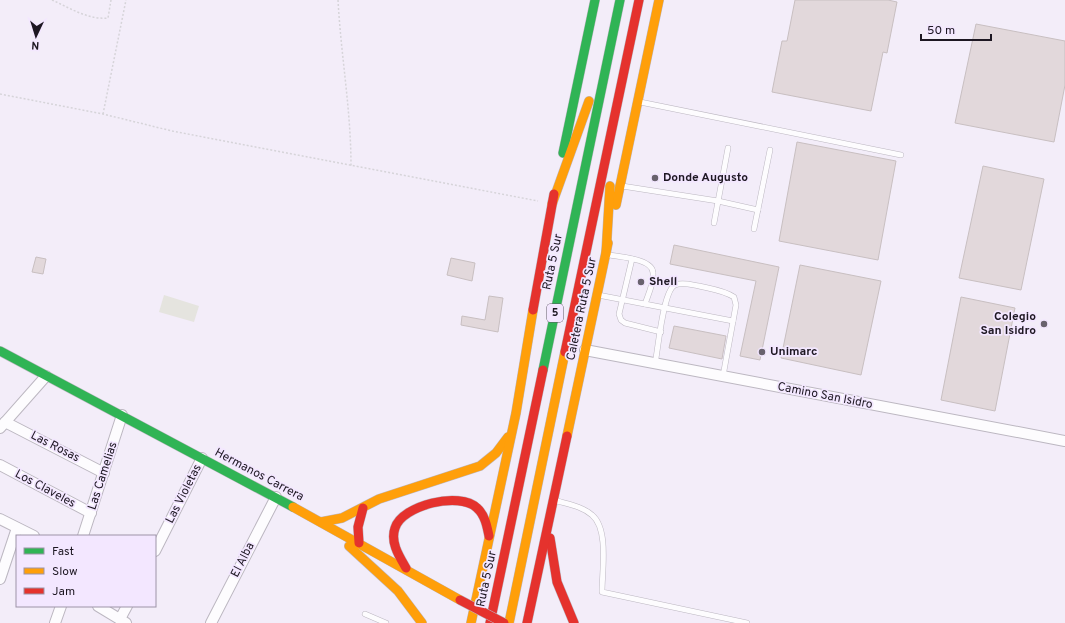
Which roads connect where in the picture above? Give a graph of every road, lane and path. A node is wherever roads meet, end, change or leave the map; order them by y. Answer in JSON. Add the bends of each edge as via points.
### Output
{"nodes":[{"id":1,"x":52,"y":0,"type":"edge"},
{"id":2,"x":111,"y":0,"type":"edge"},
{"id":3,"x":126,"y":0,"type":"edge"},
{"id":4,"x":338,"y":0,"type":"edge"},
{"id":5,"x":595,"y":0,"type":"edge"},
{"id":6,"x":639,"y":0,"type":"edge"},
{"id":7,"x":659,"y":0,"type":"edge"},
{"id":8,"x":620,"y":1,"type":"edge"},
{"id":9,"x":0,"y":94,"type":"edge"},
{"id":10,"x":617,"y":102,"type":"junction"},
{"id":11,"x":638,"y":102,"type":"junction"},
{"id":12,"x":103,"y":114,"type":"junction"},
{"id":13,"x":728,"y":148,"type":"dead end"},
{"id":14,"x":770,"y":150,"type":"dead end"},
{"id":15,"x":901,"y":155,"type":"dead end"},
{"id":16,"x":351,"y":166,"type":"junction"},
{"id":17,"x":620,"y":185,"type":"junction"},
{"id":18,"x":718,"y":201,"type":"junction"},
{"id":19,"x":552,"y":204,"type":"junction"},
{"id":20,"x":758,"y":210,"type":"junction"},
{"id":21,"x":714,"y":223,"type":"dead end"},
{"id":22,"x":754,"y":229,"type":"dead end"},
{"id":23,"x":606,"y":254,"type":"junction"},
{"id":24,"x":632,"y":259,"type":"junction"},
{"id":25,"x":597,"y":294,"type":"junction"},
{"id":26,"x":622,"y":300,"type":"junction"},
{"id":27,"x":645,"y":304,"type":"junction"},
{"id":28,"x":664,"y":308,"type":"junction"},
{"id":29,"x":733,"y":321,"type":"junction"},
{"id":30,"x":660,"y":332,"type":"junction"},
{"id":31,"x":585,"y":350,"type":"junction"},
{"id":32,"x":0,"y":352,"type":"edge"},
{"id":33,"x":655,"y":364,"type":"junction"},
{"id":34,"x":46,"y":376,"type":"junction"},
{"id":35,"x":723,"y":376,"type":"junction"},
{"id":36,"x":122,"y":415,"type":"junction"},
{"id":37,"x":3,"y":425,"type":"edge"},
{"id":38,"x":513,"y":428,"type":"junction"},
{"id":39,"x":1065,"y":441,"type":"edge"},
{"id":40,"x":202,"y":458,"type":"junction"},
{"id":41,"x":0,"y":466,"type":"edge"},
{"id":42,"x":104,"y":473,"type":"junction"},
{"id":43,"x":276,"y":498,"type":"junction"},
{"id":44,"x":554,"y":500,"type":"junction"},
{"id":45,"x":363,"y":508,"type":"junction"},
{"id":46,"x":552,"y":510,"type":"junction"},
{"id":47,"x":91,"y":513,"type":"junction"},
{"id":48,"x":0,"y":519,"type":"edge"},
{"id":49,"x":321,"y":522,"type":"junction"},
{"id":50,"x":17,"y":528,"type":"junction"},
{"id":51,"x":32,"y":535,"type":"edge"},
{"id":52,"x":83,"y":535,"type":"edge"},
{"id":53,"x":489,"y":537,"type":"junction"},
{"id":54,"x":359,"y":543,"type":"junction"},
{"id":55,"x":156,"y":548,"type":"edge"},
{"id":56,"x":406,"y":569,"type":"junction"},
{"id":57,"x":0,"y":579,"type":"edge"},
{"id":58,"x":60,"y":607,"type":"edge"},
{"id":59,"x":100,"y":607,"type":"edge"},
{"id":60,"x":127,"y":607,"type":"edge"},
{"id":61,"x":365,"y":614,"type":"dead end"},
{"id":62,"x":123,"y":621,"type":"edge"},
{"id":63,"x":55,"y":623,"type":"edge"},
{"id":64,"x":211,"y":623,"type":"edge"},
{"id":65,"x":386,"y":623,"type":"edge"},
{"id":66,"x":422,"y":623,"type":"edge"},
{"id":67,"x":471,"y":623,"type":"edge"},
{"id":68,"x":490,"y":623,"type":"edge"},
{"id":69,"x":504,"y":623,"type":"edge"},
{"id":70,"x":509,"y":623,"type":"edge"},
{"id":71,"x":527,"y":623,"type":"edge"},
{"id":72,"x":574,"y":623,"type":"edge"},
{"id":73,"x":747,"y":623,"type":"edge"}],
"edges":[{"from":1,"to":2,"type":"path","via":[[98,19],[108,18]]},
{"from":3,"to":12,"type":"path"},
{"from":4,"to":16,"type":"path"},
{"from":5,"to":19,"type":"main road"},
{"from":6,"to":10,"type":"main road","number":"5"},
{"from":7,"to":11,"type":"main road","name":"Caletera Ruta 5 Sur"},
{"from":8,"to":19,"type":"main road","via":[[588,105]]},
{"from":8,"to":68,"type":"main road","name":"Ruta 5 Sur","number":"5"},
{"from":9,"to":12,"type":"path"},
{"from":10,"to":23,"type":"main road"},
{"from":10,"to":70,"type":"main road","number":"5"},
{"from":11,"to":15,"type":"lane"},
{"from":11,"to":17,"type":"main road","name":"Caletera Ruta 5 Sur"},
{"from":12,"to":16,"type":"path","via":[[172,131]]},
{"from":13,"to":18,"type":"lane"},
{"from":14,"to":20,"type":"lane"},
{"from":16,"to":19,"type":"path"},
{"from":17,"to":18,"type":"lane"},
{"from":17,"to":23,"type":"main road","name":"Caletera Ruta 5 Sur"},
{"from":18,"to":20,"type":"lane"},
{"from":18,"to":21,"type":"lane"},
{"from":19,"to":38,"type":"main road"},
{"from":20,"to":22,"type":"lane"},
{"from":23,"to":24,"type":"lane"},
{"from":23,"to":25,"type":"main road","name":"Caletera Ruta 5 Sur"},
{"from":24,"to":26,"type":"lane"},
{"from":24,"to":27,"type":"lane","via":[[652,267],[654,274]]},
{"from":25,"to":26,"type":"lane"},
{"from":25,"to":31,"type":"main road","name":"Caletera Ruta 5 Sur"},
{"from":26,"to":27,"type":"lane"},
{"from":26,"to":30,"type":"lane","via":[[620,320]]},
{"from":27,"to":28,"type":"lane"},
{"from":28,"to":29,"type":"lane"},
{"from":28,"to":29,"type":"lane","via":[[670,289],[683,283],[725,291],[734,297],[736,305]]},
{"from":28,"to":30,"type":"lane"},
{"from":29,"to":35,"type":"lane"},
{"from":30,"to":33,"type":"lane"},
{"from":31,"to":33,"type":"street","name":"Camino San Isidro"},
{"from":31,"to":44,"type":"main road","name":"Caletera Ruta 5 Sur"},
{"from":32,"to":34,"type":"main road","name":"Hermanos Carrera"},
{"from":33,"to":35,"type":"street","name":"Camino San Isidro"},
{"from":34,"to":36,"type":"main road","name":"Hermanos Carrera"},
{"from":34,"to":37,"type":"street"},
{"from":35,"to":39,"type":"street","name":"Camino San Isidro"},
{"from":36,"to":40,"type":"main road","name":"Hermanos Carrera"},
{"from":36,"to":42,"type":"street","name":"Las Camelias"},
{"from":37,"to":42,"type":"street","name":"Las Rosas"},
{"from":38,"to":45,"type":"main road","via":[[496,453],[480,466],[379,499]]},
{"from":38,"to":53,"type":"main road"},
{"from":40,"to":43,"type":"main road","name":"Hermanos Carrera"},
{"from":40,"to":55,"type":"street","name":"Las Violetas"},
{"from":41,"to":47,"type":"street","name":"Los Claveles"},
{"from":42,"to":47,"type":"street","name":"Las Camelias"},
{"from":43,"to":49,"type":"main road","name":"Hermanos Carrera"},
{"from":43,"to":64,"type":"street","name":"El Alba"},
{"from":44,"to":46,"type":"main road","name":"Caletera Ruta 5 Sur"},
{"from":44,"to":73,"type":"lane","via":[[580,507],[592,515],[600,525],[603,540],[602,592]]},
{"from":45,"to":49,"type":"main road","via":[[342,518]]},
{"from":45,"to":54,"type":"main road","via":[[358,527]]},
{"from":46,"to":71,"type":"main road","name":"Caletera Ruta 5 Sur"},
{"from":46,"to":72,"type":"main road","via":[[550,538],[553,568],[561,597]]},
{"from":47,"to":52,"type":"street","name":"Las Camelias"},
{"from":48,"to":50,"type":"street"},
{"from":49,"to":54,"type":"main road","name":"Hermanos Carrera"},
{"from":49,"to":66,"type":"main road","via":[[388,578],[412,606]]},
{"from":50,"to":51,"type":"street"},
{"from":50,"to":57,"type":"street"},
{"from":53,"to":56,"type":"main road","via":[[482,515],[475,506],[464,501],[447,500],[411,510],[399,519],[393,534],[396,554]]},
{"from":53,"to":67,"type":"main road"},
{"from":54,"to":56,"type":"main road","name":"Hermanos Carrera"},
{"from":56,"to":69,"type":"main road","name":"Hermanos Carrera","bridge":true},
{"from":58,"to":63,"type":"street"},
{"from":59,"to":62,"type":"street"},
{"from":60,"to":62,"type":"street"},
{"from":61,"to":65,"type":"lane"}]}
